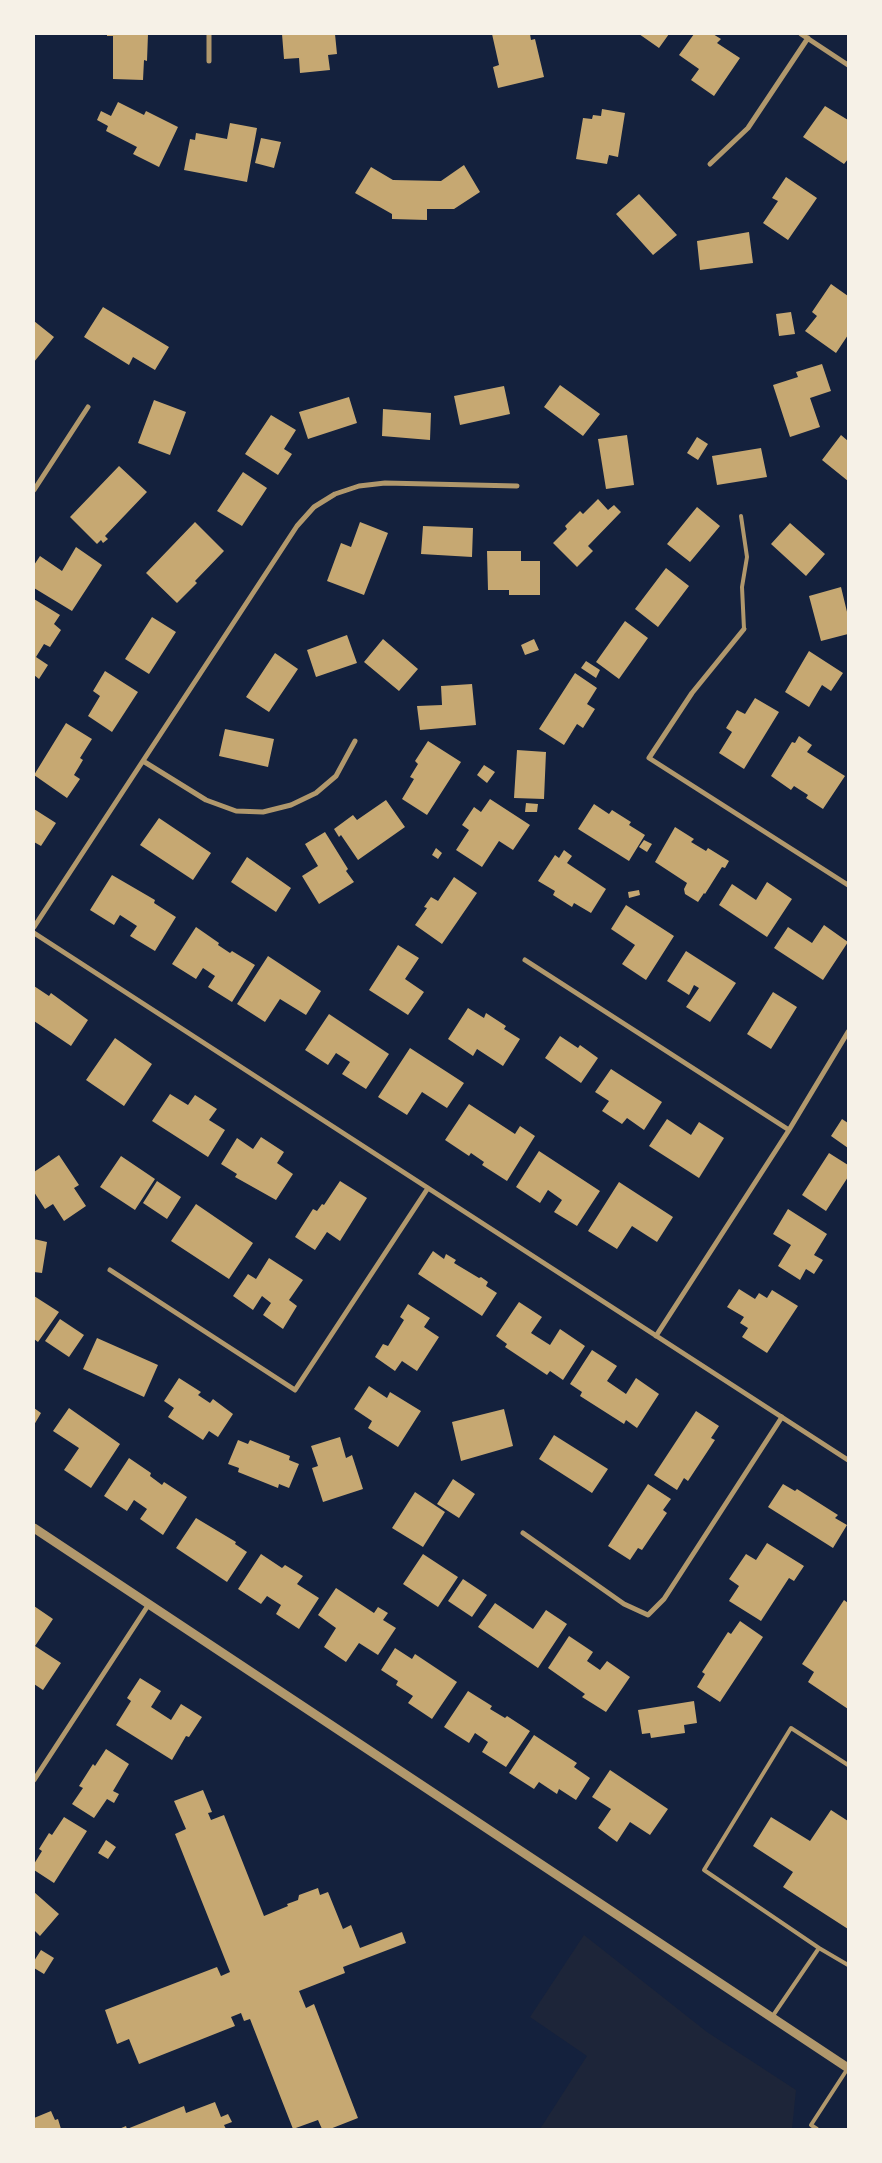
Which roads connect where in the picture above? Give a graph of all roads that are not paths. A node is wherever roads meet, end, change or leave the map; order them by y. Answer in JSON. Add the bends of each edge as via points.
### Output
{"nodes":[{"id":1,"x":209,"y":34,"type":"edge"},
{"id":2,"x":801,"y":34,"type":"edge"},
{"id":3,"x":808,"y":38,"type":"junction"},
{"id":4,"x":209,"y":61,"type":"dead end"},
{"id":5,"x":848,"y":66,"type":"edge"},
{"id":6,"x":710,"y":164,"type":"dead end"},
{"id":7,"x":88,"y":407,"type":"dead end"},
{"id":8,"x":518,"y":486,"type":"dead end"},
{"id":9,"x":34,"y":490,"type":"edge"},
{"id":10,"x":741,"y":516,"type":"dead end"},
{"id":11,"x":744,"y":629,"type":"joint"},
{"id":12,"x":355,"y":741,"type":"dead end"},
{"id":13,"x":143,"y":761,"type":"junction"},
{"id":14,"x":848,"y":885,"type":"edge"},
{"id":15,"x":34,"y":927,"type":"edge"},
{"id":16,"x":34,"y":933,"type":"edge"},
{"id":17,"x":525,"y":960,"type":"dead end"},
{"id":18,"x":848,"y":1032,"type":"edge"},
{"id":19,"x":788,"y":1130,"type":"junction"},
{"id":20,"x":428,"y":1188,"type":"junction"},
{"id":21,"x":110,"y":1270,"type":"dead end"},
{"id":22,"x":656,"y":1336,"type":"junction"},
{"id":23,"x":782,"y":1417,"type":"junction"},
{"id":24,"x":848,"y":1460,"type":"edge"},
{"id":25,"x":34,"y":1528,"type":"edge"},
{"id":26,"x":523,"y":1533,"type":"dead end"},
{"id":27,"x":149,"y":1604,"type":"junction"},
{"id":28,"x":848,"y":1765,"type":"edge"},
{"id":29,"x":34,"y":1780,"type":"edge"},
{"id":30,"x":819,"y":1948,"type":"junction"},
{"id":31,"x":848,"y":1965,"type":"edge"},
{"id":32,"x":772,"y":2017,"type":"junction"},
{"id":33,"x":848,"y":2068,"type":"edge"},
{"id":34,"x":816,"y":2129,"type":"edge"}],
"edges":[{"from":1,"to":4,"type":"street"},
{"from":2,"to":3,"type":"street"},
{"from":3,"to":5,"type":"street"},
{"from":3,"to":6,"type":"street","via":[[748,128]]},
{"from":7,"to":9,"type":"street"},
{"from":8,"to":13,"type":"street","via":[[385,483],[358,486],[335,494],[314,507],[297,526]]},
{"from":10,"to":11,"type":"lane","via":[[747,557],[742,586]]},
{"from":11,"to":14,"type":"street","via":[[692,693],[650,758]]},
{"from":12,"to":13,"type":"street","via":[[336,776],[316,793],[291,806],[263,812],[236,811],[206,800]]},
{"from":13,"to":15,"type":"street"},
{"from":16,"to":20,"type":"street"},
{"from":17,"to":19,"type":"street"},
{"from":18,"to":19,"type":"street"},
{"from":19,"to":22,"type":"street"},
{"from":20,"to":21,"type":"street","via":[[295,1390]]},
{"from":20,"to":22,"type":"street"},
{"from":22,"to":23,"type":"street"},
{"from":23,"to":24,"type":"street"},
{"from":23,"to":26,"type":"street","via":[[664,1599],[648,1615],[624,1604]]},
{"from":25,"to":27,"type":"street"},
{"from":27,"to":29,"type":"street"},
{"from":27,"to":32,"type":"street"},
{"from":28,"to":30,"type":"lane","via":[[791,1728],[704,1870]]},
{"from":30,"to":31,"type":"lane"},
{"from":30,"to":32,"type":"lane"},
{"from":32,"to":33,"type":"street"},
{"from":33,"to":34,"type":"lane","via":[[811,2125]]}]}
